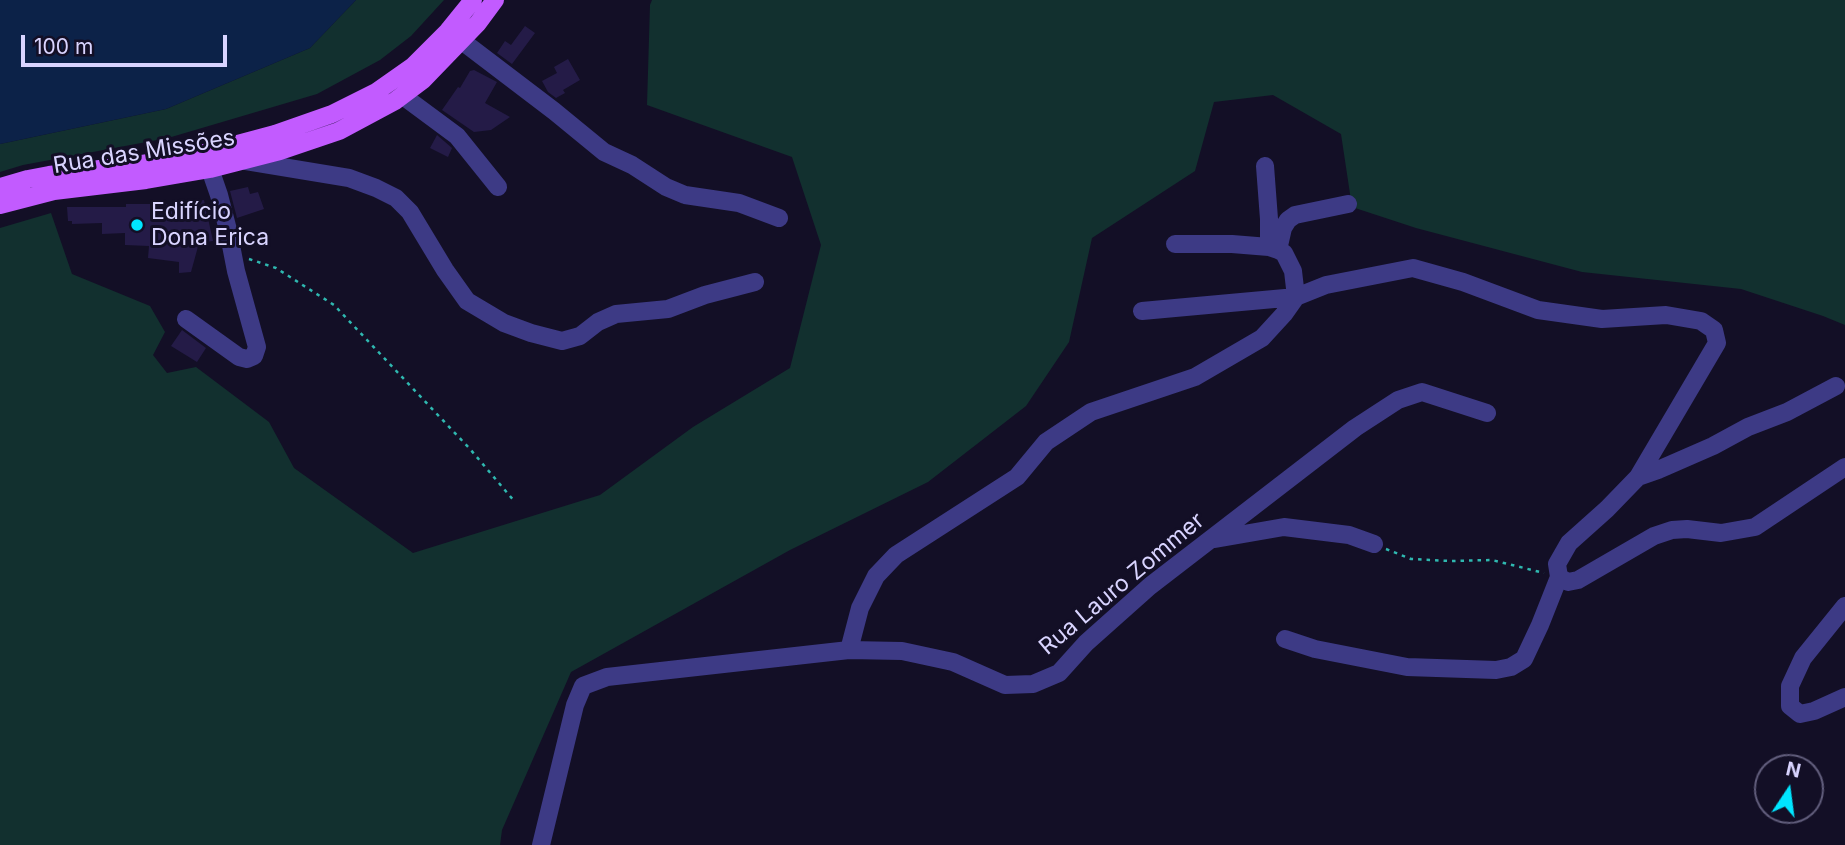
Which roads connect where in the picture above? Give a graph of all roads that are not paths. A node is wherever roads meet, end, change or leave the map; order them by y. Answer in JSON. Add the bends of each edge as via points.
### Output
{"nodes":[{"id":1,"x":473,"y":0,"type":"edge"},
{"id":2,"x":495,"y":0,"type":"edge"},
{"id":3,"x":462,"y":41,"type":"junction"},
{"id":4,"x":403,"y":96,"type":"junction"},
{"id":5,"x":246,"y":161,"type":"junction"},
{"id":6,"x":1265,"y":166,"type":"dead end"},
{"id":7,"x":210,"y":169,"type":"junction"},
{"id":8,"x":0,"y":187,"type":"edge"},
{"id":9,"x":498,"y":187,"type":"dead end"},
{"id":10,"x":1348,"y":204,"type":"dead end"},
{"id":11,"x":0,"y":205,"type":"edge"},
{"id":12,"x":779,"y":218,"type":"dead end"},
{"id":13,"x":1175,"y":244,"type":"dead end"},
{"id":14,"x":1273,"y":248,"type":"junction"},
{"id":15,"x":755,"y":282,"type":"dead end"},
{"id":16,"x":1296,"y":297,"type":"junction"},
{"id":17,"x":1142,"y":311,"type":"dead end"},
{"id":18,"x":186,"y":319,"type":"dead end"},
{"id":19,"x":1836,"y":386,"type":"dead end"},
{"id":20,"x":1487,"y":413,"type":"dead end"},
{"id":21,"x":1845,"y":467,"type":"edge"},
{"id":22,"x":1638,"y":477,"type":"junction"},
{"id":23,"x":1212,"y":540,"type":"junction"},
{"id":24,"x":1374,"y":544,"type":"road end"},
{"id":25,"x":1559,"y":577,"type":"junction"},
{"id":26,"x":1845,"y":606,"type":"edge"},
{"id":27,"x":1285,"y":639,"type":"dead end"},
{"id":28,"x":849,"y":650,"type":"junction"},
{"id":29,"x":1845,"y":697,"type":"edge"},
{"id":30,"x":541,"y":845,"type":"edge"}],
"edges":[{"from":1,"to":8,"type":"main road","name":"Rua das Missões","via":[[413,66],[376,92],[332,114],[193,156],[49,175]]},
{"from":2,"to":3,"type":"main road","name":"Rua das Missões"},
{"from":3,"to":4,"type":"main road","name":"Rua das Missões"},
{"from":3,"to":12,"type":"street","via":[[604,152],[666,187],[685,195],[739,203]]},
{"from":4,"to":5,"type":"main road","name":"Rua das Missões","via":[[339,131]]},
{"from":4,"to":9,"type":"street","via":[[457,136]]},
{"from":5,"to":7,"type":"main road","name":"Rua das Missões"},
{"from":5,"to":15,"type":"street","via":[[349,178],[396,198],[410,212],[467,301],[504,323],[562,341],[580,336],[616,314],[668,309]]},
{"from":6,"to":14,"type":"street"},
{"from":7,"to":11,"type":"main road","name":"Rua das Missões","via":[[54,191]]},
{"from":7,"to":18,"type":"street","via":[[257,346],[254,356],[239,357]]},
{"from":10,"to":14,"type":"street","via":[[1295,215]]},
{"from":13,"to":14,"type":"street"},
{"from":14,"to":16,"type":"street","via":[[1284,253],[1293,271]]},
{"from":16,"to":17,"type":"street"},
{"from":16,"to":22,"type":"street","via":[[1326,285],[1413,268],[1538,310],[1602,319],[1666,315],[1701,321],[1714,330],[1717,343]]},
{"from":16,"to":28,"type":"street","via":[[1262,338],[1195,377],[1091,412],[1046,442],[1017,477],[896,555],[876,576],[860,608]]},
{"from":19,"to":22,"type":"street"},
{"from":20,"to":23,"type":"street","name":"Rua Lauro Zommer","via":[[1422,393],[1398,400],[1280,484]]},
{"from":21,"to":25,"type":"street","via":[[1755,527],[1721,533],[1672,530],[1578,580],[1568,582]]},
{"from":22,"to":25,"type":"street","via":[[1569,542],[1558,564]]},
{"from":23,"to":24,"type":"street","via":[[1284,527],[1349,535]]},
{"from":23,"to":28,"type":"street","name":"Rua Lauro Zommer","via":[[1150,586],[1059,673],[1033,684],[1005,685],[953,662],[902,651]]},
{"from":25,"to":27,"type":"street","via":[[1524,659],[1511,667],[1407,667]]},
{"from":26,"to":29,"type":"street","via":[[1803,658],[1790,686],[1790,706],[1800,714],[1814,712]]},
{"from":28,"to":30,"type":"street","name":"Rua Lauro Zommer","via":[[607,677],[583,686]]}]}
